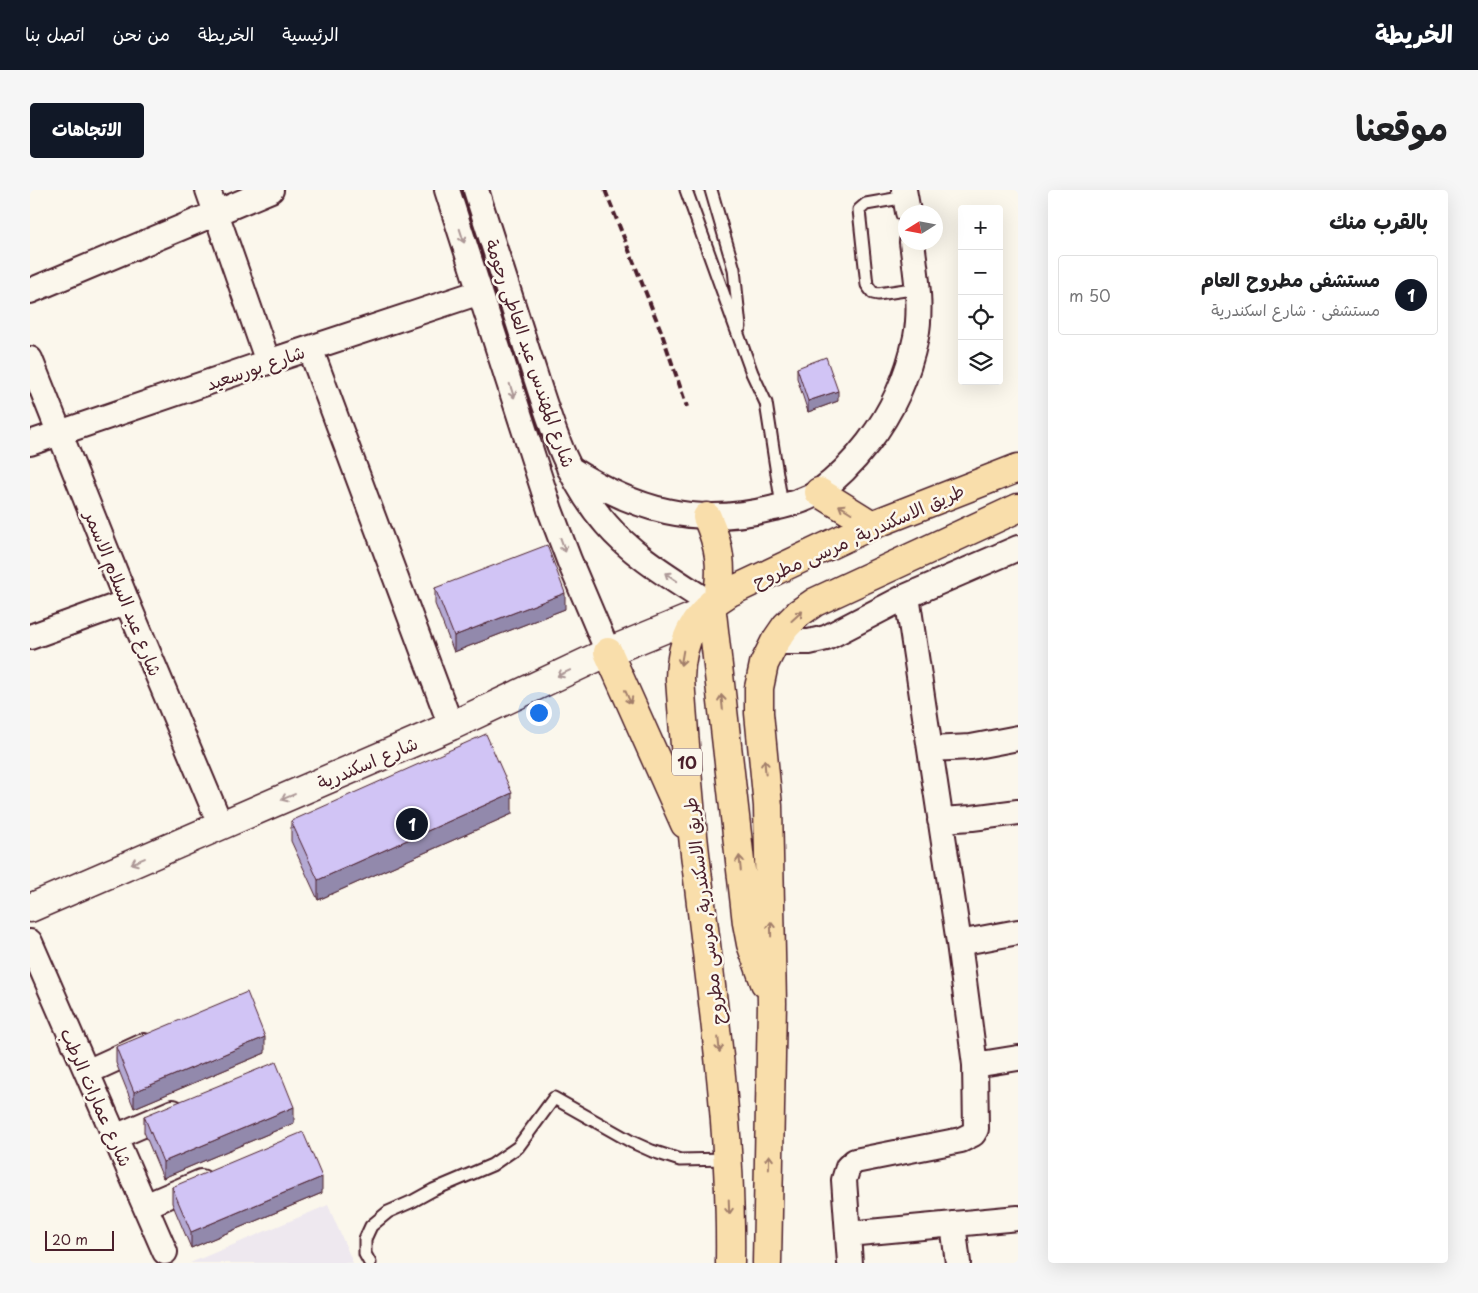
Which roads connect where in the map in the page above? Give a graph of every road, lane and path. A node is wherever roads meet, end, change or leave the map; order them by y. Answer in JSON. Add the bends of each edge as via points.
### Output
{"nodes":[{"id":1,"x":208,"y":190,"type":"edge"},
{"id":2,"x":271,"y":190,"type":"edge"},
{"id":3,"x":447,"y":190,"type":"edge"},
{"id":4,"x":476,"y":190,"type":"edge"},
{"id":5,"x":686,"y":190,"type":"edge"},
{"id":6,"x":711,"y":190,"type":"edge"},
{"id":7,"x":906,"y":200,"type":"edge"},
{"id":8,"x":217,"y":212,"type":"junction"},
{"id":9,"x":913,"y":250,"type":"edge"},
{"id":10,"x":919,"y":288,"type":"junction"},
{"id":11,"x":30,"y":291,"type":"edge"},
{"id":12,"x":480,"y":292,"type":"junction"},
{"id":13,"x":741,"y":341,"type":"junction"},
{"id":14,"x":310,"y":348,"type":"junction"},
{"id":15,"x":30,"y":359,"type":"edge"},
{"id":16,"x":268,"y":362,"type":"junction"},
{"id":17,"x":59,"y":433,"type":"junction"},
{"id":18,"x":30,"y":443,"type":"edge"},
{"id":19,"x":569,"y":468,"type":"junction"},
{"id":20,"x":1018,"y":468,"type":"edge"},
{"id":21,"x":819,"y":492,"type":"junction"},
{"id":22,"x":782,"y":506,"type":"junction"},
{"id":23,"x":1018,"y":508,"type":"edge"},
{"id":24,"x":707,"y":517,"type":"junction"},
{"id":25,"x":872,"y":525,"type":"junction"},
{"id":26,"x":1018,"y":548,"type":"edge"},
{"id":27,"x":907,"y":596,"type":"junction"},
{"id":28,"x":127,"y":602,"type":"junction"},
{"id":29,"x":710,"y":605,"type":"junction"},
{"id":30,"x":30,"y":637,"type":"edge"},
{"id":31,"x":775,"y":642,"type":"junction"},
{"id":32,"x":608,"y":652,"type":"junction"},
{"id":33,"x":451,"y":726,"type":"junction"},
{"id":34,"x":1016,"y":746,"type":"edge"},
{"id":35,"x":930,"y":749,"type":"junction"},
{"id":36,"x":1018,"y":812,"type":"edge"},
{"id":37,"x":940,"y":820,"type":"junction"},
{"id":38,"x":221,"y":826,"type":"junction"},
{"id":39,"x":694,"y":844,"type":"junction"},
{"id":40,"x":30,"y":908,"type":"edge"},
{"id":41,"x":1018,"y":932,"type":"edge"},
{"id":42,"x":30,"y":942,"type":"edge"},
{"id":43,"x":959,"y":943,"type":"junction"},
{"id":44,"x":772,"y":1003,"type":"junction"},
{"id":45,"x":166,"y":1036,"type":"edge"},
{"id":46,"x":1018,"y":1058,"type":"edge"},
{"id":47,"x":975,"y":1065,"type":"junction"},
{"id":48,"x":87,"y":1072,"type":"junction"},
{"id":49,"x":196,"y":1103,"type":"edge"},
{"id":50,"x":115,"y":1137,"type":"junction"},
{"id":51,"x":727,"y":1159,"type":"junction"},
{"id":52,"x":218,"y":1176,"type":"edge"},
{"id":53,"x":144,"y":1206,"type":"junction"},
{"id":54,"x":1018,"y":1218,"type":"edge"},
{"id":55,"x":953,"y":1224,"type":"junction"},
{"id":56,"x":848,"y":1234,"type":"junction"},
{"id":57,"x":165,"y":1252,"type":"dead end"},
{"id":58,"x":370,"y":1263,"type":"edge"},
{"id":59,"x":730,"y":1263,"type":"edge"},
{"id":60,"x":767,"y":1263,"type":"edge"},
{"id":61,"x":850,"y":1263,"type":"edge"},
{"id":62,"x":958,"y":1263,"type":"edge"}],
"edges":[{"from":1,"to":8,"type":"street"},
{"from":2,"to":8,"type":"street"},
{"from":3,"to":12,"type":"street","name":"شارع المهندس عبد العاطى رحومة","one_way":true},
{"from":4,"to":19,"type":"street","name":"شارع المهندس عبد العاطى رحومة","via":[[558,443]]},
{"from":5,"to":13,"type":"lane"},
{"from":6,"to":13,"type":"lane","via":[[734,269]]},
{"from":7,"to":10,"type":"lane","via":[[866,204],[859,210],[867,285],[878,294]]},
{"from":8,"to":11,"type":"street"},
{"from":8,"to":16,"type":"street"},
{"from":9,"to":10,"type":"street"},
{"from":10,"to":21,"type":"street","via":[[916,336],[904,382],[883,424],[860,454]]},
{"from":12,"to":14,"type":"street","name":"شارع بورسعيد"},
{"from":12,"to":32,"type":"street","name":"شارع المهندس عبد العاطى رحومة","one_way":true,"via":[[550,510]]},
{"from":13,"to":22,"type":"lane","via":[[766,403]]},
{"from":14,"to":16,"type":"street","name":"شارع بورسعيد"},
{"from":14,"to":33,"type":"street"},
{"from":15,"to":17,"type":"street","name":"شارع عبد السلام الاسمر"},
{"from":16,"to":17,"type":"street","name":"شارع بورسعيد"},
{"from":17,"to":18,"type":"street","name":"شارع بورسعيد"},
{"from":17,"to":28,"type":"street","name":"شارع عبد السلام الاسمر"},
{"from":19,"to":24,"type":"street","via":[[594,484],[649,507]]},
{"from":29,"to":19,"type":"street","name":"شارع المهندس عبد العاطى رحومة","one_way":true,"via":[[623,542],[592,507]]},
{"from":20,"to":25,"type":"main road","name":"طريق الاسكندرية, مرسى مطروح","number":"10"},
{"from":21,"to":22,"type":"street"},
{"from":25,"to":21,"type":"main road","one_way":true},
{"from":22,"to":24,"type":"street"},
{"from":31,"to":23,"type":"main road","one_way":true,"via":[[786,626],[815,602]]},
{"from":24,"to":29,"type":"main road","via":[[716,537],[721,580]]},
{"from":25,"to":29,"type":"main road","name":"طريق الاسكندرية, مرسى مطروح","number":"10","via":[[730,592]]},
{"from":26,"to":27,"type":"street"},
{"from":27,"to":31,"type":"street","via":[[826,638],[809,642]]},
{"from":27,"to":35,"type":"street"},
{"from":28,"to":30,"type":"street"},
{"from":28,"to":38,"type":"street","name":"شارع عبد السلام الاسمر"},
{"from":29,"to":32,"type":"street","name":"شارع اسكندرية"},
{"from":29,"to":39,"type":"main road","name":"طريق الاسكندرية, مرسى مطروح","number":"10","one_way":true,"via":[[692,627],[680,661]]},
{"from":44,"to":29,"type":"main road","one_way":true,"via":[[747,923]]},
{"from":44,"to":31,"type":"main road","one_way":true,"via":[[768,806],[759,688],[764,664]]},
{"from":32,"to":33,"type":"street","name":"شارع اسكندرية","one_way":true},
{"from":32,"to":39,"type":"main road","one_way":true},
{"from":33,"to":38,"type":"street","name":"شارع اسكندرية","one_way":true},
{"from":34,"to":35,"type":"street"},
{"from":35,"to":37,"type":"street"},
{"from":36,"to":37,"type":"street"},
{"from":37,"to":43,"type":"street"},
{"from":38,"to":40,"type":"street","name":"شارع اسكندرية","one_way":true},
{"from":39,"to":51,"type":"main road","name":"طريق الاسكندرية, مرسى مطروح","number":"10","one_way":true,"via":[[721,1063]]},
{"from":41,"to":43,"type":"street"},
{"from":42,"to":48,"type":"street","name":"شارع عمارات الرطب"},
{"from":43,"to":47,"type":"street"},
{"from":60,"to":44,"type":"main road","one_way":true},
{"from":45,"to":48,"type":"street"},
{"from":46,"to":47,"type":"street"},
{"from":47,"to":56,"type":"street","via":[[976,1129],[973,1134],[961,1140],[855,1161],[848,1167],[844,1180]]},
{"from":48,"to":50,"type":"street","name":"شارع عمارات الرطب"},
{"from":49,"to":50,"type":"street"},
{"from":50,"to":53,"type":"street","name":"شارع عمارات الرطب"},
{"from":51,"to":58,"type":"lane","via":[[680,1160],[652,1151],[554,1098],[518,1147],[492,1165],[388,1212],[371,1226],[365,1239],[365,1254]]},
{"from":51,"to":59,"type":"main road","name":"طريق الاسكندرية, مرسى مطروح","number":"10","one_way":true},
{"from":52,"to":53,"type":"street"},
{"from":53,"to":57,"type":"street","name":"شارع عمارات الرطب"},
{"from":54,"to":55,"type":"street"},
{"from":55,"to":56,"type":"street"},
{"from":55,"to":62,"type":"street"},
{"from":56,"to":61,"type":"street"}]}
